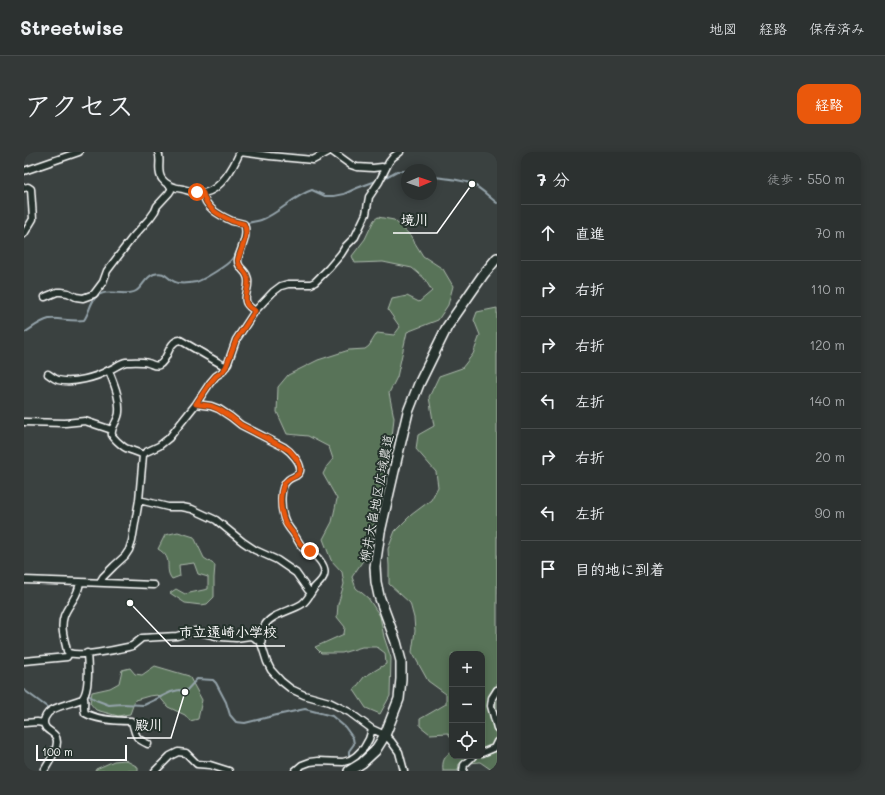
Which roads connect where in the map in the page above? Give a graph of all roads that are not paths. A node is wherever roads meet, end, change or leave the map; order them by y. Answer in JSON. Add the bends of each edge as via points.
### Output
{"nodes":[{"id":1,"x":79,"y":152,"type":"edge"},
{"id":2,"x":158,"y":152,"type":"edge"},
{"id":3,"x":240,"y":152,"type":"edge"},
{"id":4,"x":328,"y":152,"type":"edge"},
{"id":5,"x":333,"y":152,"type":"edge"},
{"id":6,"x":400,"y":152,"type":"edge"},
{"id":7,"x":272,"y":154,"type":"edge"},
{"id":8,"x":385,"y":168,"type":"junction"},
{"id":9,"x":24,"y":171,"type":"edge"},
{"id":10,"x":171,"y":187,"type":"junction"},
{"id":11,"x":24,"y":188,"type":"edge"},
{"id":12,"x":203,"y":193,"type":"junction"},
{"id":13,"x":24,"y":234,"type":"edge"},
{"id":14,"x":497,"y":258,"type":"edge"},
{"id":15,"x":45,"y":297,"type":"dead end"},
{"id":16,"x":255,"y":311,"type":"junction"},
{"id":17,"x":226,"y":367,"type":"junction"},
{"id":18,"x":109,"y":371,"type":"junction"},
{"id":19,"x":48,"y":374,"type":"dead end"},
{"id":20,"x":196,"y":404,"type":"junction"},
{"id":21,"x":24,"y":422,"type":"edge"},
{"id":22,"x":112,"y":430,"type":"junction"},
{"id":23,"x":143,"y":455,"type":"junction"},
{"id":24,"x":139,"y":500,"type":"junction"},
{"id":25,"x":24,"y":580,"type":"edge"},
{"id":26,"x":80,"y":582,"type":"junction"},
{"id":27,"x":100,"y":582,"type":"junction"},
{"id":28,"x":154,"y":585,"type":"dead end"},
{"id":29,"x":311,"y":593,"type":"junction"},
{"id":30,"x":261,"y":642,"type":"junction"},
{"id":31,"x":69,"y":653,"type":"junction"},
{"id":32,"x":87,"y":653,"type":"junction"},
{"id":33,"x":24,"y":661,"type":"edge"},
{"id":34,"x":497,"y":690,"type":"edge"},
{"id":35,"x":84,"y":698,"type":"junction"},
{"id":36,"x":24,"y":723,"type":"edge"},
{"id":37,"x":43,"y":723,"type":"junction"},
{"id":38,"x":497,"y":728,"type":"edge"},
{"id":39,"x":372,"y":729,"type":"junction"},
{"id":40,"x":385,"y":735,"type":"junction"},
{"id":41,"x":497,"y":742,"type":"edge"},
{"id":42,"x":148,"y":744,"type":"dead end"},
{"id":43,"x":485,"y":752,"type":"edge"},
{"id":44,"x":470,"y":759,"type":"edge"},
{"id":45,"x":44,"y":771,"type":"edge"},
{"id":46,"x":155,"y":771,"type":"edge"},
{"id":47,"x":229,"y":771,"type":"edge"},
{"id":48,"x":295,"y":771,"type":"edge"},
{"id":49,"x":349,"y":771,"type":"edge"},
{"id":50,"x":404,"y":771,"type":"edge"},
{"id":51,"x":463,"y":771,"type":"edge"}],
"edges":[{"from":1,"to":9,"type":"street"},
{"from":2,"to":10,"type":"street","via":[[160,177]]},
{"from":3,"to":7,"type":"street"},
{"from":3,"to":12,"type":"street","via":[[220,185]]},
{"from":4,"to":7,"type":"street","via":[[313,160]]},
{"from":5,"to":8,"type":"street","via":[[357,167]]},
{"from":6,"to":8,"type":"street"},
{"from":8,"to":16,"type":"street","via":[[369,197],[366,214],[359,230],[329,268],[311,284],[281,286]]},
{"from":10,"to":12,"type":"street"},
{"from":10,"to":15,"type":"street","via":[[108,271],[94,294],[83,298],[57,292]]},
{"from":11,"to":13,"type":"street","via":[[31,189],[33,220]]},
{"from":12,"to":16,"type":"street","via":[[209,207],[215,212],[244,224],[246,228],[238,265],[244,270],[249,281],[245,301]]},
{"from":14,"to":40,"type":"street","name":"柳井大畠地区広域農道","via":[[463,303],[440,341],[408,412],[397,458],[380,532],[375,567],[379,596],[401,661],[399,699]]},
{"from":16,"to":17,"type":"street","via":[[236,340]]},
{"from":17,"to":18,"type":"street","via":[[177,340],[172,344],[162,364],[158,366],[125,362]]},
{"from":17,"to":20,"type":"street","via":[[210,383]]},
{"from":18,"to":19,"type":"street","via":[[84,380],[58,380]]},
{"from":18,"to":22,"type":"street","via":[[119,402],[118,418]]},
{"from":20,"to":23,"type":"street","via":[[169,438]]},
{"from":20,"to":29,"type":"street","via":[[218,409],[241,425],[289,450],[300,465],[298,475],[285,483],[281,501],[286,524],[300,545],[318,559],[325,571]]},
{"from":21,"to":22,"type":"street","via":[[85,421]]},
{"from":22,"to":23,"type":"street","via":[[112,436],[127,449]]},
{"from":23,"to":24,"type":"street"},
{"from":24,"to":27,"type":"street","via":[[129,550]]},
{"from":24,"to":29,"type":"street","via":[[163,507],[192,509],[216,520],[255,550],[277,560],[296,573]]},
{"from":25,"to":26,"type":"street"},
{"from":26,"to":27,"type":"street"},
{"from":26,"to":31,"type":"street","via":[[79,589],[64,616],[63,631]]},
{"from":27,"to":28,"type":"street"},
{"from":29,"to":30,"type":"street","via":[[303,604],[269,620],[263,630]]},
{"from":30,"to":32,"type":"street","via":[[250,636],[221,637],[195,631],[177,636],[142,638],[128,648]]},
{"from":30,"to":39,"type":"street","via":[[267,662],[280,681],[304,695],[329,702],[350,712]]},
{"from":31,"to":32,"type":"street"},
{"from":31,"to":33,"type":"street","via":[[67,657]]},
{"from":32,"to":35,"type":"street"},
{"from":34,"to":38,"type":"street","via":[[491,706]]},
{"from":35,"to":37,"type":"street","via":[[51,711]]},
{"from":35,"to":42,"type":"street","via":[[85,713],[94,717],[131,721],[137,738]]},
{"from":36,"to":37,"type":"street"},
{"from":37,"to":45,"type":"street","via":[[54,734],[57,743]]},
{"from":39,"to":40,"type":"street"},
{"from":39,"to":48,"type":"street","via":[[370,739],[364,748],[350,760],[310,762]]},
{"from":40,"to":49,"type":"street","name":"柳井大畠地区広域農道","via":[[375,751]]},
{"from":40,"to":50,"type":"street","via":[[400,752]]},
{"from":41,"to":43,"type":"street","via":[[494,748]]},
{"from":44,"to":51,"type":"street","via":[[464,765]]},
{"from":46,"to":47,"type":"street","via":[[170,756],[178,752],[186,753],[197,764]]}]}
